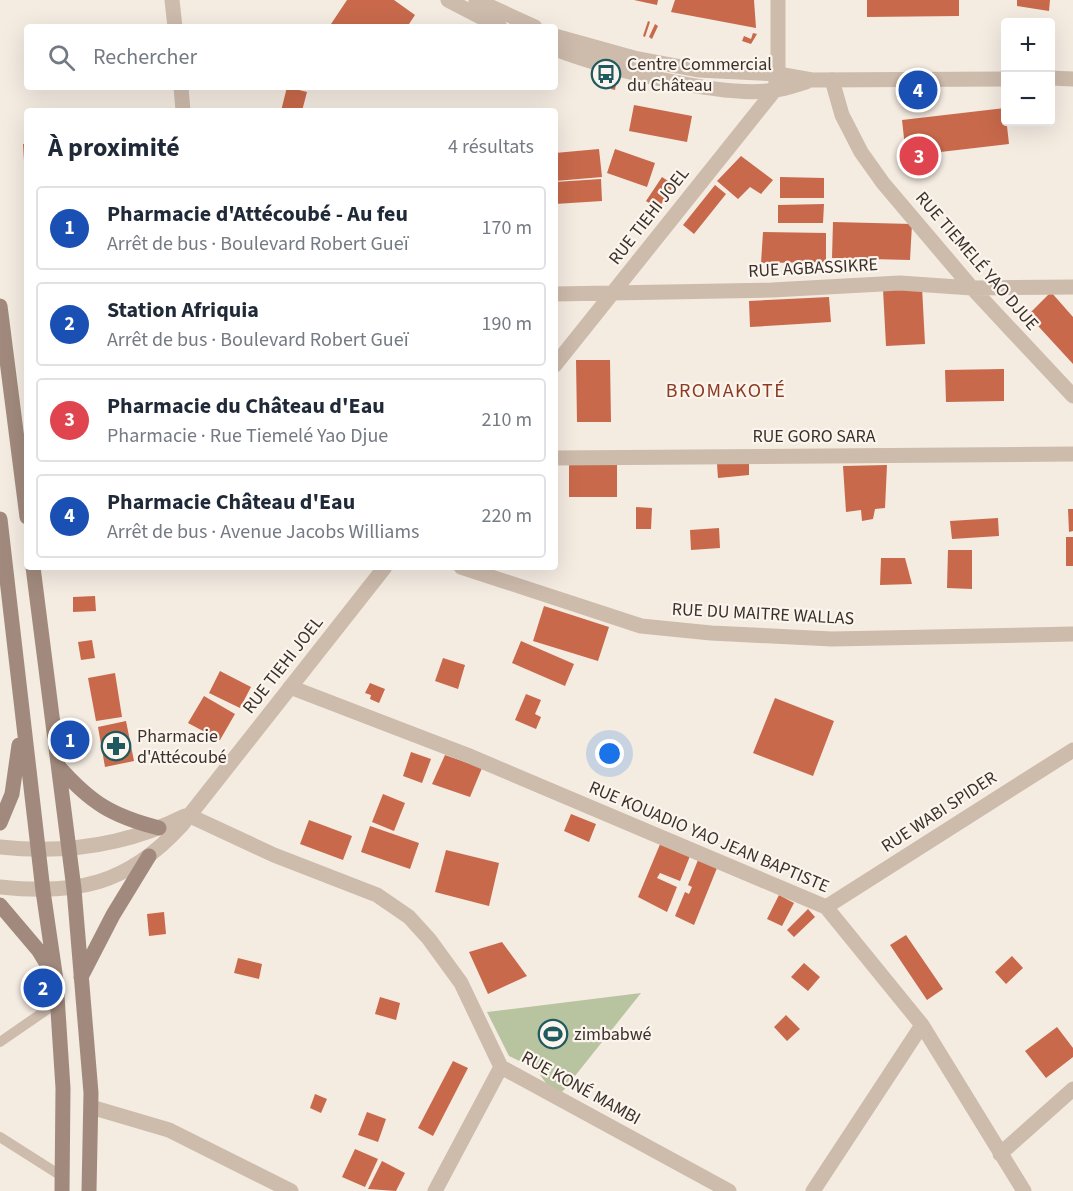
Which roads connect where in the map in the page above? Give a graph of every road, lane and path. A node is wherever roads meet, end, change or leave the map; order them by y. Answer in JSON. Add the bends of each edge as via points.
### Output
{"nodes":[{"id":1,"x":172,"y":0,"type":"edge"},
{"id":2,"x":448,"y":0,"type":"edge"},
{"id":3,"x":476,"y":0,"type":"edge"},
{"id":4,"x":778,"y":0,"type":"edge"},
{"id":5,"x":175,"y":24,"type":"edge"},
{"id":6,"x":494,"y":24,"type":"edge"},
{"id":7,"x":528,"y":24,"type":"edge"},
{"id":8,"x":558,"y":37,"type":"edge"},
{"id":9,"x":558,"y":50,"type":"edge"},
{"id":10,"x":778,"y":74,"type":"junction"},
{"id":11,"x":1055,"y":78,"type":"edge"},
{"id":12,"x":1073,"y":78,"type":"edge"},
{"id":13,"x":1001,"y":79,"type":"edge"},
{"id":14,"x":812,"y":80,"type":"junction"},
{"id":15,"x":832,"y":80,"type":"junction"},
{"id":16,"x":181,"y":90,"type":"edge"},
{"id":17,"x":774,"y":91,"type":"junction"},
{"id":18,"x":183,"y":108,"type":"edge"},
{"id":19,"x":1073,"y":287,"type":"edge"},
{"id":20,"x":972,"y":288,"type":"junction"},
{"id":21,"x":558,"y":294,"type":"edge"},
{"id":22,"x":613,"y":294,"type":"junction"},
{"id":23,"x":0,"y":306,"type":"edge"},
{"id":24,"x":558,"y":361,"type":"edge"},
{"id":25,"x":1073,"y":396,"type":"edge"},
{"id":26,"x":1073,"y":454,"type":"edge"},
{"id":27,"x":558,"y":458,"type":"edge"},
{"id":28,"x":24,"y":494,"type":"edge"},
{"id":29,"x":0,"y":519,"type":"edge"},
{"id":30,"x":33,"y":570,"type":"edge"},
{"id":31,"x":383,"y":570,"type":"edge"},
{"id":32,"x":470,"y":570,"type":"edge"},
{"id":33,"x":1073,"y":634,"type":"edge"},
{"id":34,"x":290,"y":687,"type":"junction"},
{"id":35,"x":22,"y":718,"type":"junction"},
{"id":36,"x":1073,"y":750,"type":"edge"},
{"id":37,"x":59,"y":766,"type":"junction"},
{"id":38,"x":188,"y":815,"type":"junction"},
{"id":39,"x":0,"y":823,"type":"edge"},
{"id":40,"x":159,"y":828,"type":"junction"},
{"id":41,"x":0,"y":848,"type":"edge"},
{"id":42,"x":69,"y":850,"type":"junction"},
{"id":43,"x":38,"y":851,"type":"junction"},
{"id":44,"x":149,"y":856,"type":"junction"},
{"id":45,"x":0,"y":887,"type":"edge"},
{"id":46,"x":74,"y":889,"type":"junction"},
{"id":47,"x":43,"y":891,"type":"junction"},
{"id":48,"x":0,"y":905,"type":"edge"},
{"id":49,"x":826,"y":907,"type":"junction"},
{"id":50,"x":81,"y":977,"type":"junction"},
{"id":51,"x":56,"y":980,"type":"junction"},
{"id":52,"x":58,"y":1002,"type":"junction"},
{"id":53,"x":922,"y":1025,"type":"junction"},
{"id":54,"x":0,"y":1042,"type":"edge"},
{"id":55,"x":501,"y":1067,"type":"junction"},
{"id":56,"x":1073,"y":1089,"type":"edge"},
{"id":57,"x":91,"y":1107,"type":"junction"},
{"id":58,"x":0,"y":1137,"type":"edge"},
{"id":59,"x":1000,"y":1154,"type":"junction"},
{"id":60,"x":62,"y":1184,"type":"edge"},
{"id":61,"x":89,"y":1191,"type":"edge"},
{"id":62,"x":291,"y":1191,"type":"edge"},
{"id":63,"x":435,"y":1191,"type":"edge"},
{"id":64,"x":729,"y":1191,"type":"edge"},
{"id":65,"x":813,"y":1191,"type":"edge"},
{"id":66,"x":1024,"y":1191,"type":"edge"}],
"edges":[{"from":1,"to":5,"type":"street"},
{"from":2,"to":6,"type":"street"},
{"from":3,"to":7,"type":"street"},
{"from":4,"to":10,"type":"street"},
{"from":8,"to":10,"type":"street","via":[[634,58],[698,69]]},
{"from":9,"to":17,"type":"street","via":[[641,74],[714,88]]},
{"from":10,"to":14,"type":"street"},
{"from":10,"to":17,"type":"street"},
{"from":11,"to":12,"type":"street"},
{"from":13,"to":15,"type":"street"},
{"from":14,"to":15,"type":"street"},
{"from":14,"to":17,"type":"street"},
{"from":15,"to":20,"type":"street","name":"RUE TIEMELÉ YAO DJUE","via":[[842,115],[861,153]]},
{"from":16,"to":18,"type":"street"},
{"from":17,"to":22,"type":"street","name":"RUE TIEHI JOEL"},
{"from":19,"to":20,"type":"street","name":"RUE AGBASSIKRE"},
{"from":20,"to":22,"type":"street","name":"RUE AGBASSIKRE","via":[[900,283]]},
{"from":20,"to":25,"type":"street","name":"RUE TIEMELÉ YAO DJUE"},
{"from":21,"to":22,"type":"street","name":"RUE AGBASSIKRE"},
{"from":22,"to":24,"type":"street","name":"RUE TIEHI JOEL"},
{"from":23,"to":28,"type":"main road"},
{"from":26,"to":27,"type":"street","name":"RUE GORO SARA"},
{"from":29,"to":35,"type":"main road"},
{"from":30,"to":37,"type":"main road"},
{"from":31,"to":34,"type":"street","name":"RUE TIEHI JOEL"},
{"from":32,"to":33,"type":"street","name":"RUE DU MAITRE WALLAS","via":[[641,626],[832,639]]},
{"from":34,"to":38,"type":"street","name":"RUE TIEHI JOEL"},
{"from":34,"to":49,"type":"street","name":"RUE KOUADIO YAO JEAN BAPTISTE","via":[[467,755]]},
{"from":35,"to":39,"type":"main road","via":[[12,794]]},
{"from":35,"to":43,"type":"main road"},
{"from":36,"to":49,"type":"street","name":"RUE WABI SPIDER"},
{"from":37,"to":40,"type":"main road","via":[[94,803]]},
{"from":37,"to":42,"type":"main road"},
{"from":38,"to":40,"type":"street"},
{"from":38,"to":44,"type":"street","name":"RUE TIEHI JOEL"},
{"from":38,"to":55,"type":"street","name":"RUE KONÉ MAMBI","via":[[274,855],[377,895],[410,917],[461,983]]},
{"from":40,"to":42,"type":"street"},
{"from":41,"to":43,"type":"street"},
{"from":42,"to":43,"type":"street"},
{"from":42,"to":46,"type":"main road"},
{"from":43,"to":47,"type":"main road"},
{"from":44,"to":46,"type":"street","name":"RUE TIEHI JOEL","via":[[112,876]]},
{"from":44,"to":50,"type":"main road"},
{"from":45,"to":47,"type":"street","name":"RUE TIEHI JOEL"},
{"from":46,"to":47,"type":"street","name":"RUE TIEHI JOEL"},
{"from":46,"to":50,"type":"main road"},
{"from":47,"to":51,"type":"main road"},
{"from":48,"to":51,"type":"main road","via":[[39,951]]},
{"from":49,"to":53,"type":"street","name":"RUE KOUADIO YAO JEAN BAPTISTE"},
{"from":50,"to":57,"type":"main road"},
{"from":51,"to":52,"type":"main road"},
{"from":52,"to":54,"type":"lane"},
{"from":52,"to":60,"type":"main road","via":[[63,1088]]},
{"from":53,"to":59,"type":"street","name":"RUE KOUADIO YAO JEAN BAPTISTE"},
{"from":53,"to":65,"type":"street"},
{"from":55,"to":63,"type":"street"},
{"from":55,"to":64,"type":"street","name":"RUE KONÉ MAMBI"},
{"from":56,"to":59,"type":"street"},
{"from":57,"to":61,"type":"main road"},
{"from":57,"to":62,"type":"street","via":[[169,1130]]},
{"from":58,"to":60,"type":"lane"},
{"from":59,"to":66,"type":"street","name":"RUE KOUADIO YAO JEAN BAPTISTE"}]}
